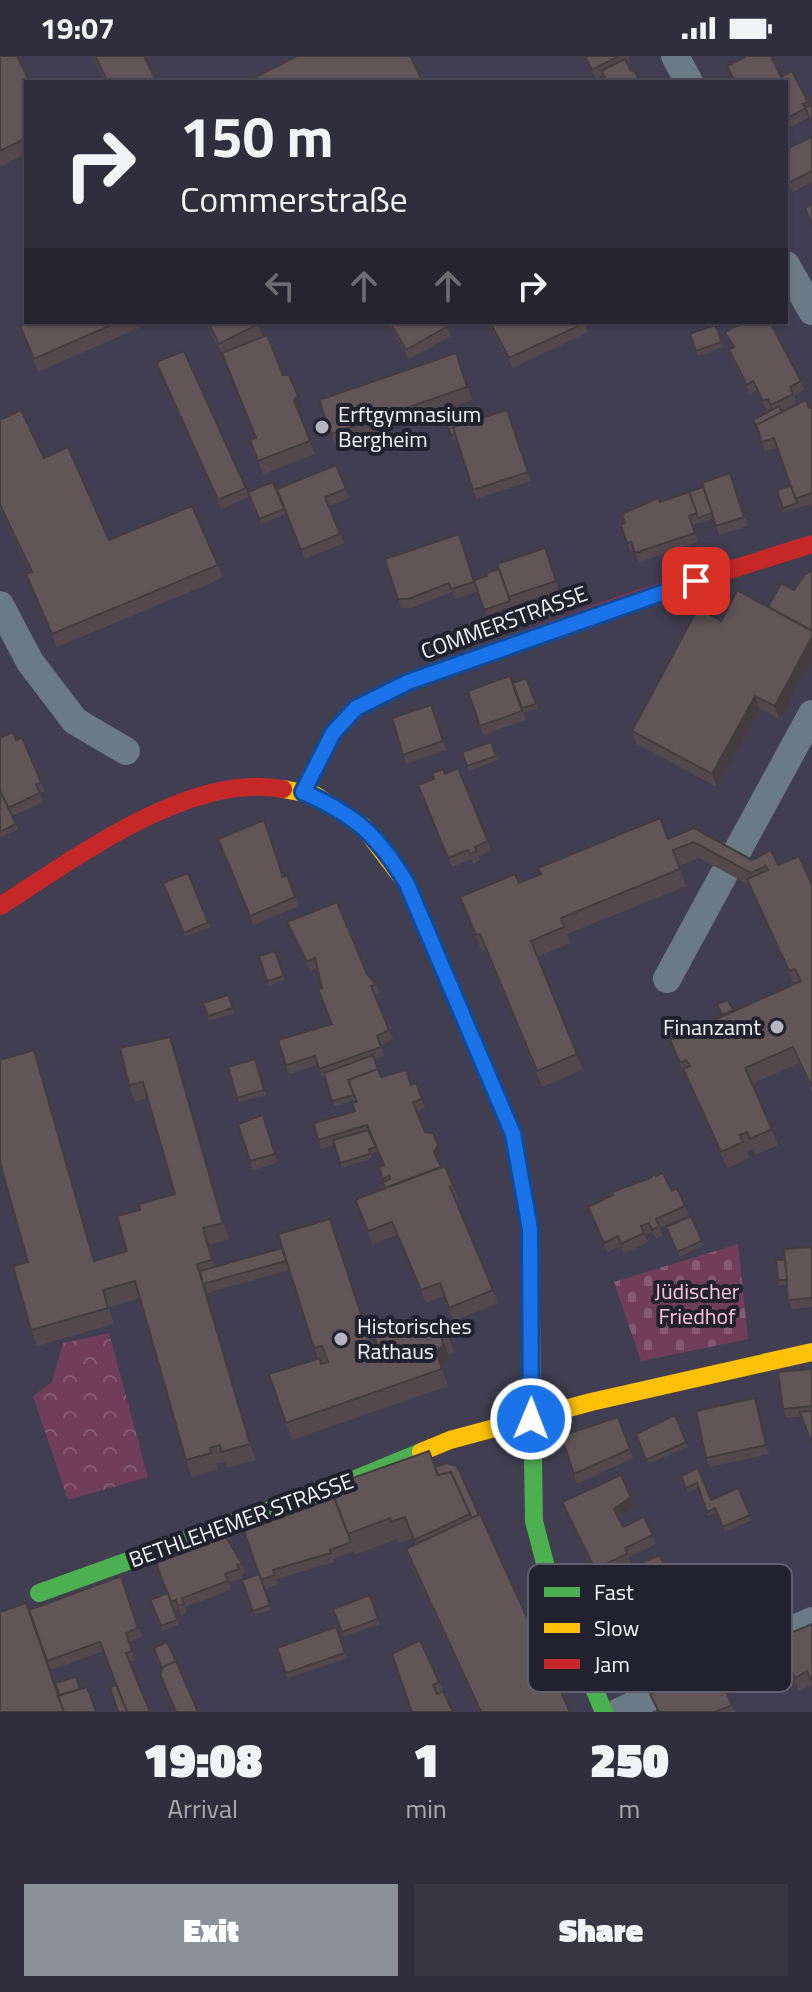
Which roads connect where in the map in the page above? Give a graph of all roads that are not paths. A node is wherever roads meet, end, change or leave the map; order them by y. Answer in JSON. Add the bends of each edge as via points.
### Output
{"nodes":[{"id":1,"x":675,"y":56,"type":"edge"},
{"id":2,"x":688,"y":80,"type":"edge"},
{"id":3,"x":788,"y":269,"type":"edge"},
{"id":4,"x":812,"y":311,"type":"edge"},
{"id":5,"x":812,"y":544,"type":"edge"},
{"id":6,"x":0,"y":605,"type":"edge"},
{"id":7,"x":812,"y":714,"type":"edge"},
{"id":8,"x":126,"y":751,"type":"dead end"},
{"id":9,"x":303,"y":792,"type":"junction"},
{"id":10,"x":0,"y":906,"type":"edge"},
{"id":11,"x":667,"y":979,"type":"dead end"},
{"id":12,"x":812,"y":1352,"type":"edge"},
{"id":13,"x":531,"y":1419,"type":"junction"},
{"id":14,"x":545,"y":1564,"type":"edge"},
{"id":15,"x":39,"y":1593,"type":"joint"},
{"id":16,"x":13,"y":1610,"type":"edge"},
{"id":17,"x":812,"y":1621,"type":"edge"},
{"id":18,"x":792,"y":1630,"type":"edge"},
{"id":19,"x":595,"y":1692,"type":"edge"},
{"id":20,"x":661,"y":1692,"type":"edge"},
{"id":21,"x":604,"y":1712,"type":"edge"},
{"id":22,"x":619,"y":1712,"type":"edge"}],
"edges":[{"from":1,"to":2,"type":"street"},
{"from":3,"to":4,"type":"street"},
{"from":5,"to":9,"type":"street","name":"COMMERSTRASSE","via":[[638,599],[408,682],[356,708],[333,733]]},
{"from":6,"to":8,"type":"street","via":[[30,662],[75,721]]},
{"from":7,"to":11,"type":"street"},
{"from":9,"to":10,"type":"street","via":[[275,786],[220,788],[167,806],[114,833]]},
{"from":9,"to":13,"type":"street","via":[[351,817],[386,850],[407,884],[513,1134],[530,1229]]},
{"from":12,"to":13,"type":"street","name":"BETHLEHEMER STRASSE"},
{"from":13,"to":14,"type":"street","via":[[534,1521]]},
{"from":13,"to":15,"type":"street","name":"BETHLEHEMER STRASSE","via":[[450,1440]]},
{"from":15,"to":16,"type":"street","name":"BETHLEHEMER STRASSE"},
{"from":17,"to":18,"type":"street"},
{"from":19,"to":21,"type":"street"},
{"from":20,"to":22,"type":"street"}]}
